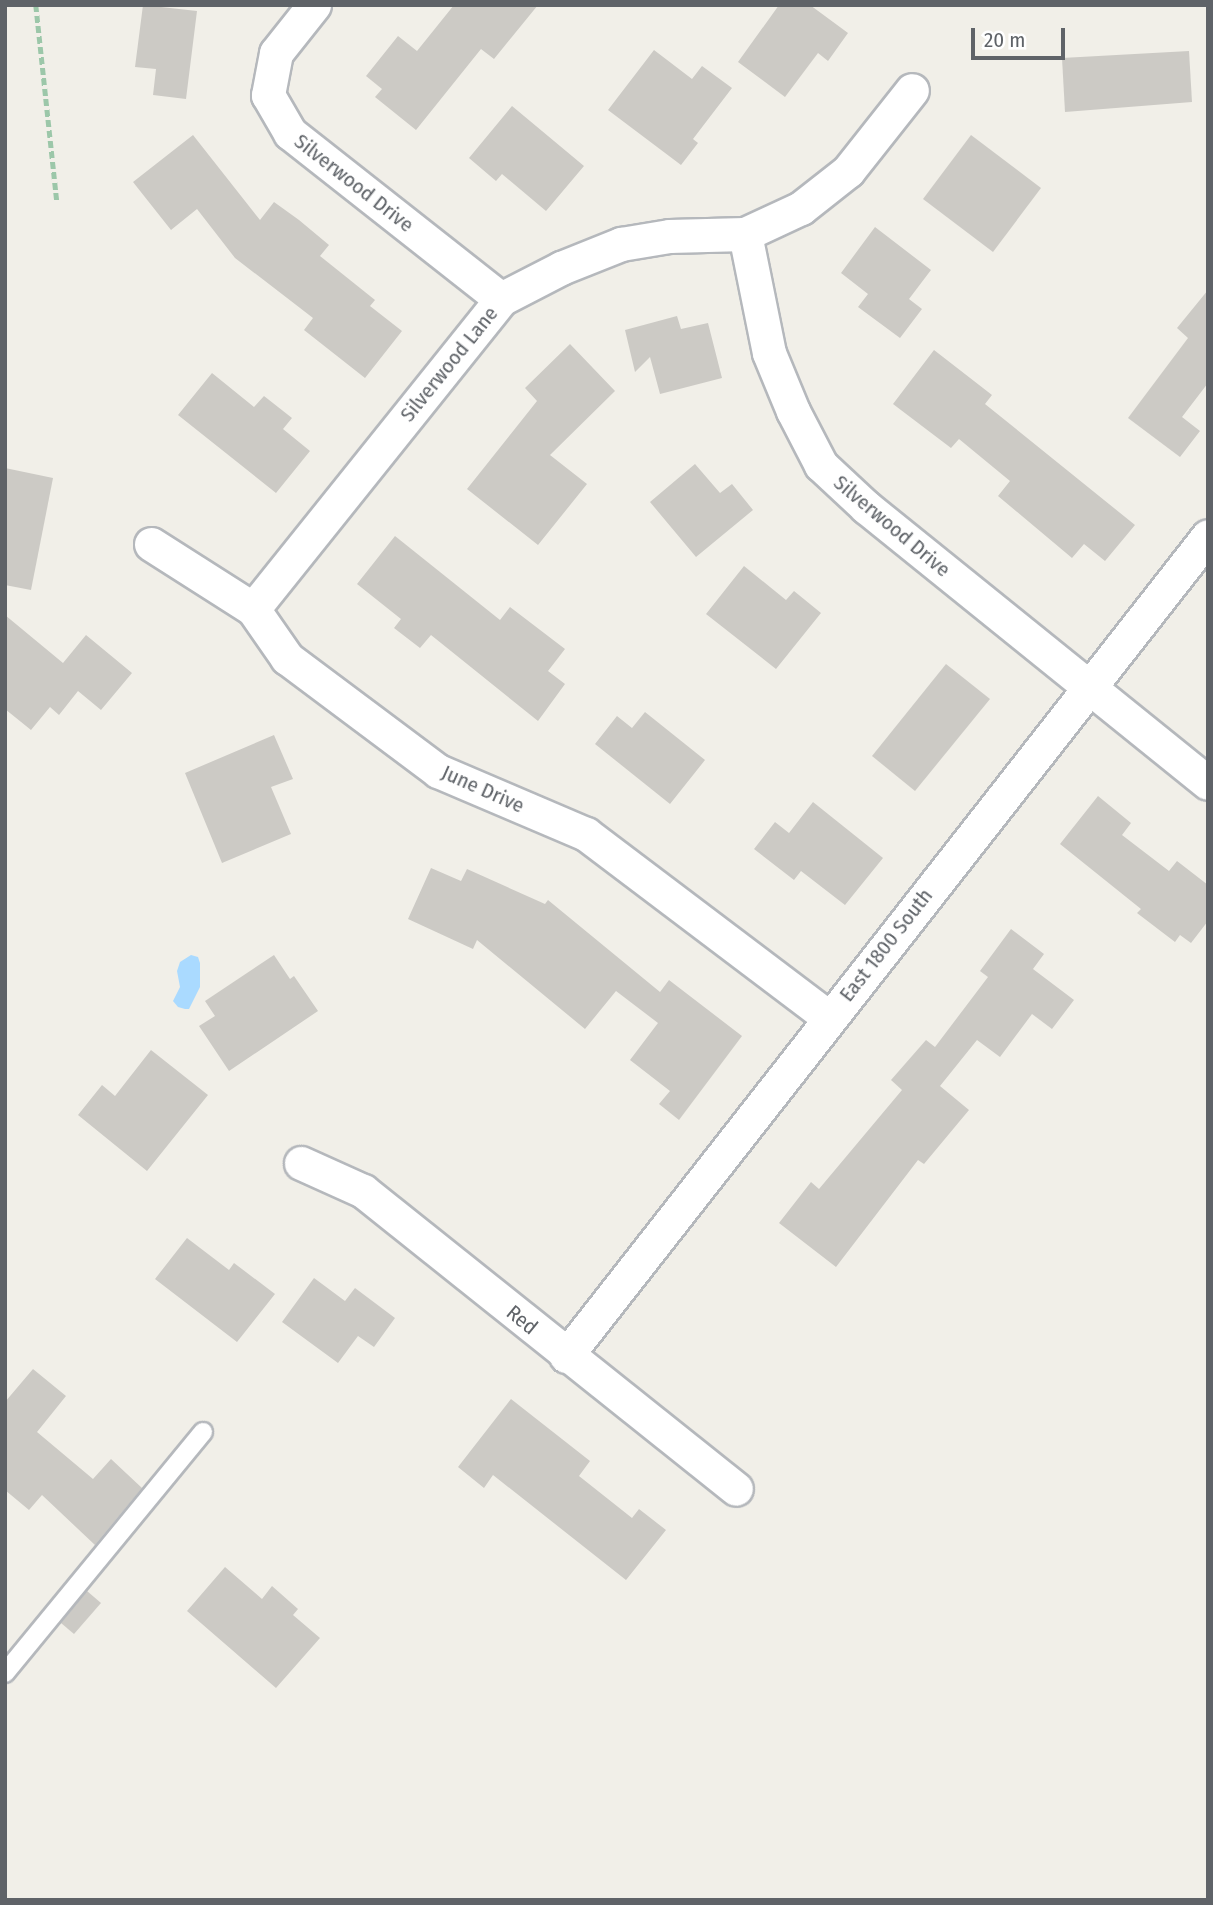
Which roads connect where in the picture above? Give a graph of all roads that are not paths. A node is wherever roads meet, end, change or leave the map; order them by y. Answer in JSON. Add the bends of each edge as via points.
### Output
{"nodes":[{"id":1,"x":314,"y":5,"type":"edge"},
{"id":2,"x":912,"y":90,"type":"dead end"},
{"id":3,"x":745,"y":234,"type":"junction"},
{"id":4,"x":501,"y":299,"type":"junction"},
{"id":5,"x":1208,"y":536,"type":"edge"},
{"id":6,"x":151,"y":544,"type":"dead end"},
{"id":7,"x":253,"y":609,"type":"junction"},
{"id":8,"x":1089,"y":687,"type":"junction"},
{"id":9,"x":1208,"y":783,"type":"edge"},
{"id":10,"x":829,"y":1018,"type":"junction"},
{"id":11,"x":300,"y":1163,"type":"dead end"},
{"id":12,"x":566,"y":1356,"type":"junction"},
{"id":13,"x":203,"y":1432,"type":"dead end"},
{"id":14,"x":736,"y":1489,"type":"dead end"},
{"id":15,"x":5,"y":1673,"type":"edge"}],
"edges":[{"from":1,"to":4,"type":"street","name":"Silverwood Drive","via":[[276,53],[268,95],[290,133]]},
{"from":2,"to":3,"type":"street","name":"Silverwood Lane","via":[[848,171],[802,208]]},
{"from":3,"to":4,"type":"street","name":"Silverwood Lane","via":[[669,236],[621,244]]},
{"from":3,"to":8,"type":"street","name":"Silverwood Drive","via":[[769,353],[821,465],[866,507]]},
{"from":4,"to":7,"type":"street","name":"Silverwood Lane"},
{"from":5,"to":8,"type":"street","name":"East 1800 South"},
{"from":6,"to":7,"type":"street","name":"June Drive"},
{"from":7,"to":10,"type":"street","name":"June Drive","via":[[287,658],[438,771],[586,834]]},
{"from":8,"to":9,"type":"street","name":"Silverwood Drive"},
{"from":8,"to":10,"type":"street","name":"East 1800 South"},
{"from":10,"to":12,"type":"street","name":"East 1800 South"},
{"from":11,"to":12,"type":"street","name":"Red","via":[[363,1191]]},
{"from":12,"to":14,"type":"street","name":"Red"},
{"from":13,"to":15,"type":"lane"}]}
